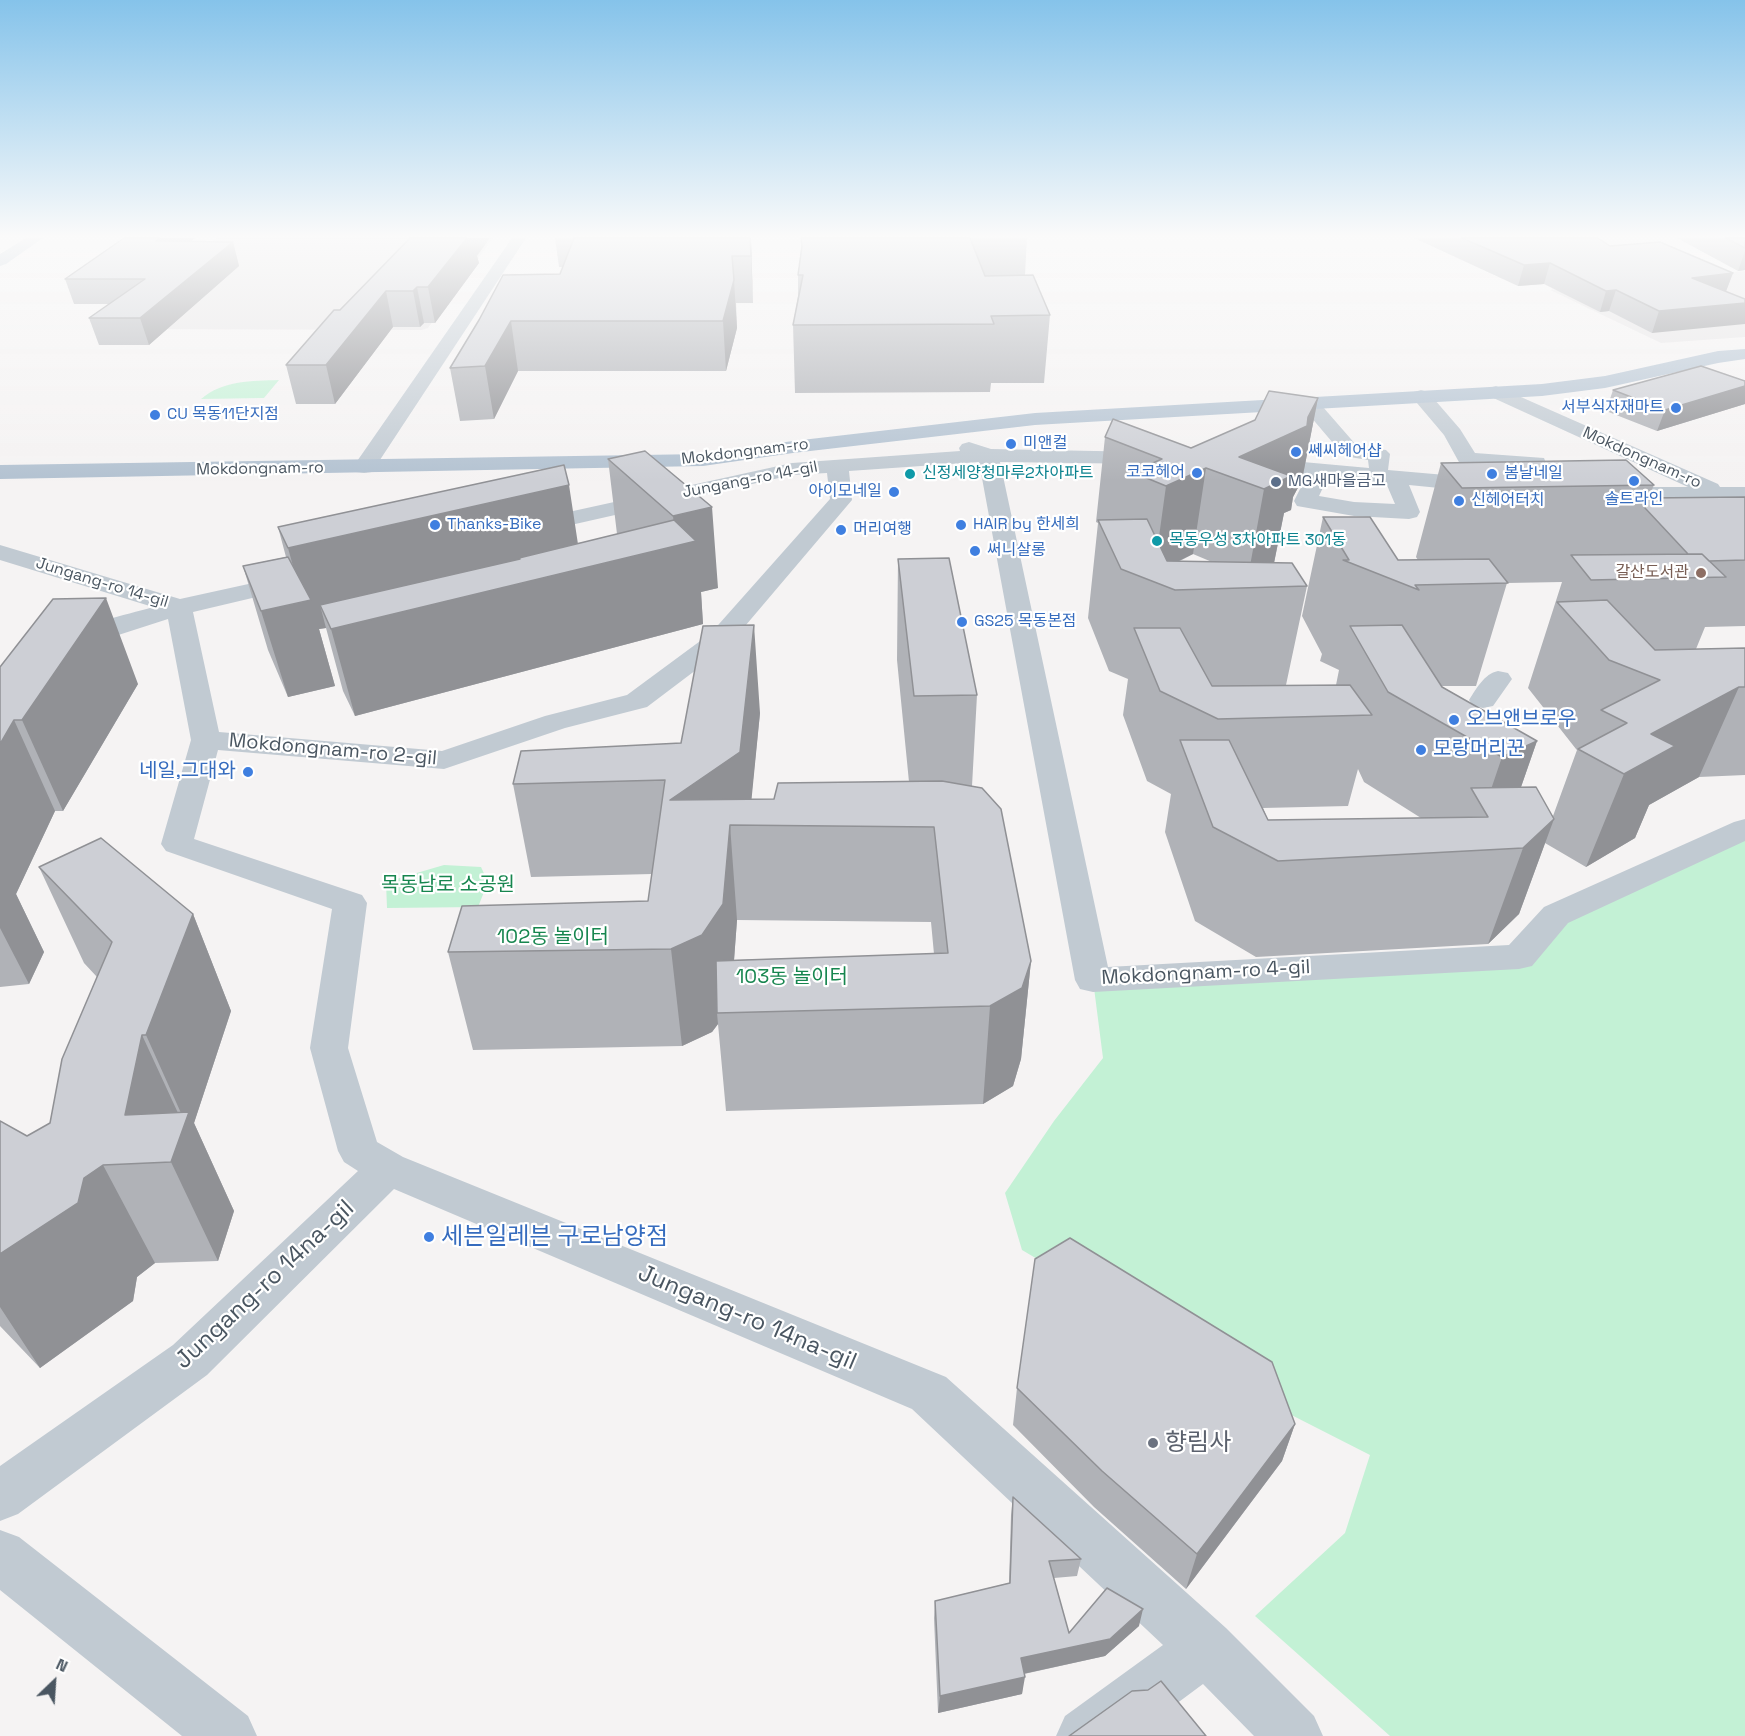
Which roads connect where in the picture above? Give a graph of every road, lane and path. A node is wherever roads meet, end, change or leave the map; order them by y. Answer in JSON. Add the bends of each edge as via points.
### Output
{"nodes":[{"id":1,"x":464,"y":319,"type":"edge"},
{"id":2,"x":1745,"y":354,"type":"edge"},
{"id":3,"x":1663,"y":369,"type":"junction"},
{"id":4,"x":1704,"y":380,"type":"edge"},
{"id":5,"x":1496,"y":392,"type":"junction"},
{"id":6,"x":1421,"y":396,"type":"junction"},
{"id":7,"x":1309,"y":403,"type":"junction"},
{"id":8,"x":405,"y":428,"type":"dead end"},
{"id":9,"x":923,"y":431,"type":"junction"},
{"id":10,"x":988,"y":455,"type":"junction"},
{"id":11,"x":1170,"y":458,"type":"edge"},
{"id":12,"x":369,"y":460,"type":"junction"},
{"id":13,"x":1235,"y":462,"type":"edge"},
{"id":14,"x":837,"y":465,"type":"junction"},
{"id":15,"x":1321,"y":470,"type":"junction"},
{"id":16,"x":0,"y":472,"type":"edge"},
{"id":17,"x":1387,"y":476,"type":"junction"},
{"id":18,"x":1499,"y":486,"type":"edge"},
{"id":19,"x":1522,"y":488,"type":"edge"},
{"id":20,"x":1722,"y":494,"type":"junction"},
{"id":21,"x":1745,"y":494,"type":"edge"},
{"id":22,"x":1591,"y":509,"type":"edge"},
{"id":23,"x":512,"y":532,"type":"edge"},
{"id":24,"x":0,"y":552,"type":"edge"},
{"id":25,"x":316,"y":576,"type":"edge"},
{"id":26,"x":179,"y":607,"type":"junction"},
{"id":27,"x":62,"y":659,"type":"edge"},
{"id":28,"x":206,"y":740,"type":"junction"},
{"id":29,"x":1745,"y":829,"type":"edge"},
{"id":30,"x":388,"y":1169,"type":"junction"},
{"id":31,"x":0,"y":1496,"type":"edge"},
{"id":32,"x":0,"y":1556,"type":"edge"},
{"id":33,"x":1206,"y":1648,"type":"junction"},
{"id":34,"x":228,"y":1736,"type":"edge"},
{"id":35,"x":1085,"y":1736,"type":"edge"},
{"id":36,"x":1294,"y":1736,"type":"edge"}],
"edges":[{"from":1,"to":12,"type":"street"},
{"from":2,"to":3,"type":"main road","name":"Mokdongnam-ro"},
{"from":3,"to":4,"type":"street","name":"Mokdongnam-ro"},
{"from":3,"to":5,"type":"main road","name":"Mokdongnam-ro","via":[[1605,382]]},
{"from":5,"to":6,"type":"main road","name":"Mokdongnam-ro"},
{"from":5,"to":20,"type":"street","name":"Mokdongnam-ro"},
{"from":6,"to":7,"type":"main road","name":"Mokdongnam-ro"},
{"from":6,"to":19,"type":"street","via":[[1453,433],[1468,459],[1536,463],[1555,491]]},
{"from":7,"to":9,"type":"main road","name":"Mokdongnam-ro","via":[[1035,419]]},
{"from":7,"to":17,"type":"street","via":[[1351,452],[1379,454]]},
{"from":8,"to":12,"type":"street"},
{"from":9,"to":10,"type":"street"},
{"from":9,"to":12,"type":"main road","name":"Mokdongnam-ro","via":[[703,460]]},
{"from":10,"to":11,"type":"street"},
{"from":10,"to":14,"type":"street"},
{"from":10,"to":29,"type":"street","name":"Mokdongnam-ro 4-gil","via":[[1093,980],[1519,957],[1556,915]]},
{"from":12,"to":16,"type":"main road","name":"Mokdongnam-ro"},
{"from":13,"to":15,"type":"street"},
{"from":14,"to":23,"type":"street","name":"Jungang-ro 14-gil","via":[[792,469]]},
{"from":14,"to":28,"type":"street","name":"Mokdongnam-ro 2-gil","via":[[841,501],[720,639],[637,701],[555,722],[444,760]]},
{"from":15,"to":17,"type":"street"},
{"from":15,"to":17,"type":"street","via":[[1305,501],[1409,512]]},
{"from":17,"to":18,"type":"street"},
{"from":20,"to":21,"type":"street"},
{"from":20,"to":22,"type":"street","via":[[1583,494]]},
{"from":24,"to":26,"type":"street","name":"Jungang-ro 14-gil"},
{"from":25,"to":26,"type":"street","name":"Jungang-ro 14-gil"},
{"from":26,"to":27,"type":"street","via":[[97,633]]},
{"from":26,"to":28,"type":"street","name":"Mokdongnam-ro 2-gil"},
{"from":28,"to":30,"type":"street","name":"Mokdongnam-ro 2-gil","via":[[177,844],[350,903],[329,1048],[359,1151]]},
{"from":30,"to":31,"type":"street","name":"Jungang-ro 14na-gil","via":[[190,1360]]},
{"from":30,"to":33,"type":"street","name":"Jungang-ro 14na-gil","via":[[928,1393]]},
{"from":32,"to":34,"type":"street"},
{"from":33,"to":35,"type":"street"},
{"from":33,"to":36,"type":"street","name":"Jungang-ro 14na-gil"}]}
